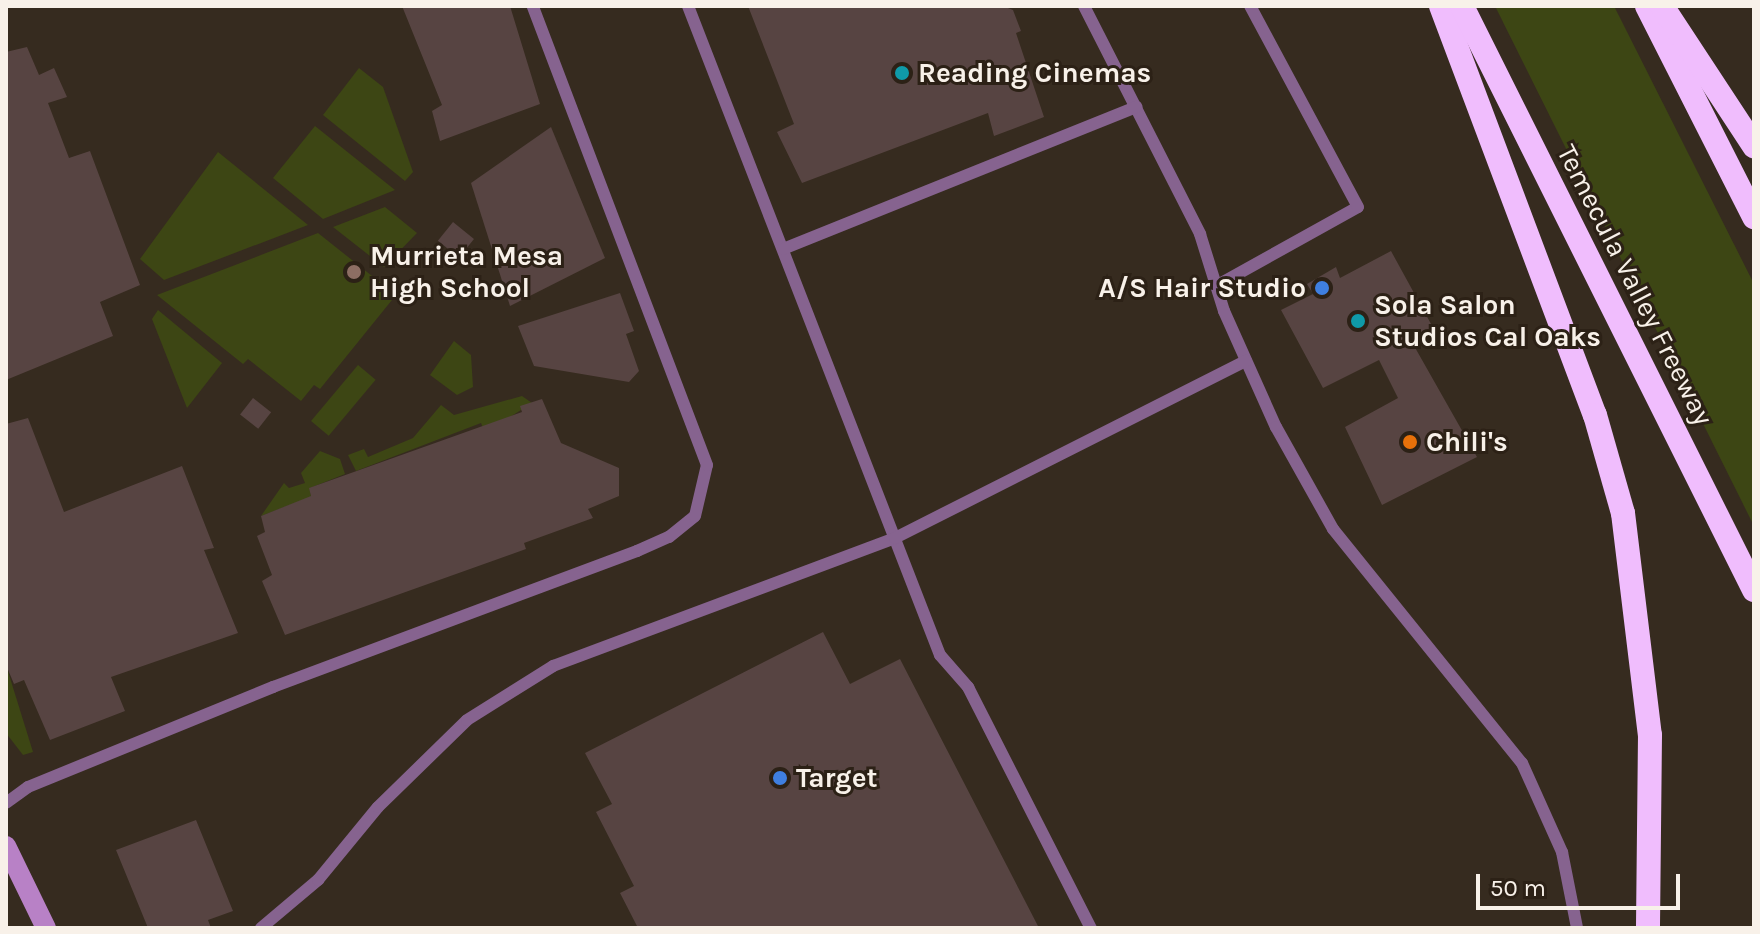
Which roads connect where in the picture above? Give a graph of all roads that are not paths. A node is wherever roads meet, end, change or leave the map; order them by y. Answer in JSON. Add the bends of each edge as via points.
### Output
{"nodes":[{"id":1,"x":533,"y":6,"type":"edge"},
{"id":2,"x":688,"y":6,"type":"edge"},
{"id":3,"x":1084,"y":6,"type":"edge"},
{"id":4,"x":1250,"y":6,"type":"edge"},
{"id":5,"x":1441,"y":6,"type":"edge"},
{"id":6,"x":1462,"y":6,"type":"edge"},
{"id":7,"x":1647,"y":6,"type":"edge"},
{"id":8,"x":1662,"y":6,"type":"edge"},
{"id":9,"x":1137,"y":107,"type":"junction"},
{"id":10,"x":1754,"y":146,"type":"edge"},
{"id":11,"x":1754,"y":217,"type":"edge"},
{"id":12,"x":783,"y":249,"type":"junction"},
{"id":13,"x":1216,"y":286,"type":"junction"},
{"id":14,"x":1246,"y":361,"type":"junction"},
{"id":15,"x":895,"y":538,"type":"junction"},
{"id":16,"x":1754,"y":590,"type":"edge"},
{"id":17,"x":6,"y":803,"type":"edge"},
{"id":18,"x":6,"y":846,"type":"edge"},
{"id":19,"x":46,"y":928,"type":"edge"},
{"id":20,"x":261,"y":928,"type":"edge"},
{"id":21,"x":1091,"y":928,"type":"edge"},
{"id":22,"x":1577,"y":928,"type":"edge"},
{"id":23,"x":1648,"y":928,"type":"edge"}],
"edges":[{"from":1,"to":17,"type":"lane","via":[[707,465],[695,516],[637,551],[273,687],[28,787]]},
{"from":2,"to":12,"type":"lane"},
{"from":3,"to":9,"type":"lane"},
{"from":4,"to":13,"type":"lane","via":[[1358,207]]},
{"from":5,"to":23,"type":"highway","via":[[1595,415],[1623,513],[1650,735]]},
{"from":6,"to":16,"type":"highway","name":"Temecula Valley Freeway"},
{"from":7,"to":11,"type":"highway"},
{"from":8,"to":10,"type":"highway"},
{"from":9,"to":12,"type":"lane"},
{"from":9,"to":13,"type":"lane","via":[[1200,234]]},
{"from":12,"to":15,"type":"lane"},
{"from":13,"to":14,"type":"lane"},
{"from":14,"to":15,"type":"lane"},
{"from":14,"to":22,"type":"lane","via":[[1333,529],[1522,763],[1562,852]]},
{"from":15,"to":20,"type":"lane","via":[[553,666],[467,720],[378,807],[318,880]]},
{"from":15,"to":21,"type":"lane","via":[[940,655],[968,687]]},
{"from":18,"to":19,"type":"street"}]}
